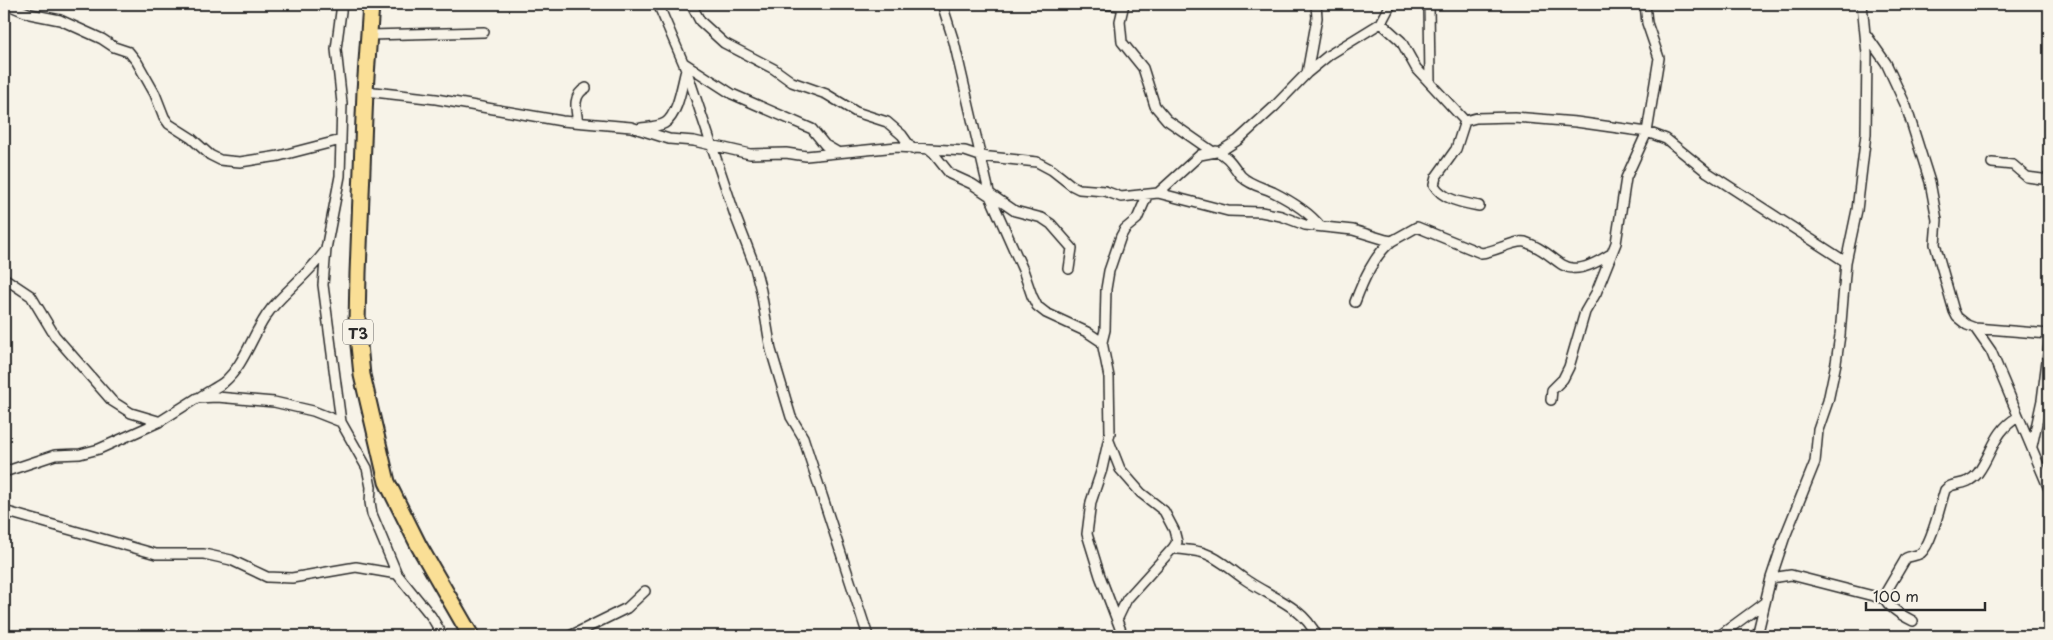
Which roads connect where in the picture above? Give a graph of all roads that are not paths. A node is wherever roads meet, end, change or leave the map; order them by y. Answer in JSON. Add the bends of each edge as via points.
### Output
{"nodes":[{"id":1,"x":6,"y":4,"type":"edge"},
{"id":2,"x":342,"y":4,"type":"edge"},
{"id":3,"x":371,"y":4,"type":"edge"},
{"id":4,"x":658,"y":4,"type":"edge"},
{"id":5,"x":691,"y":4,"type":"edge"},
{"id":6,"x":942,"y":4,"type":"edge"},
{"id":7,"x":1100,"y":4,"type":"edge"},
{"id":8,"x":1316,"y":4,"type":"edge"},
{"id":9,"x":1391,"y":4,"type":"edge"},
{"id":10,"x":1429,"y":4,"type":"edge"},
{"id":11,"x":1645,"y":4,"type":"edge"},
{"id":12,"x":1862,"y":4,"type":"edge"},
{"id":13,"x":1124,"y":5,"type":"edge"},
{"id":14,"x":1382,"y":23,"type":"junction"},
{"id":15,"x":484,"y":32,"type":"dead end"},
{"id":16,"x":1865,"y":33,"type":"junction"},
{"id":17,"x":370,"y":35,"type":"junction"},
{"id":18,"x":685,"y":66,"type":"junction"},
{"id":19,"x":1307,"y":73,"type":"junction"},
{"id":20,"x":1430,"y":82,"type":"junction"},
{"id":21,"x":586,"y":88,"type":"dead end"},
{"id":22,"x":365,"y":91,"type":"junction"},
{"id":23,"x":1465,"y":121,"type":"junction"},
{"id":24,"x":578,"y":122,"type":"junction"},
{"id":25,"x":639,"y":128,"type":"junction"},
{"id":26,"x":1646,"y":132,"type":"junction"},
{"id":27,"x":976,"y":136,"type":"junction"},
{"id":28,"x":341,"y":140,"type":"junction"},
{"id":29,"x":710,"y":144,"type":"junction"},
{"id":30,"x":912,"y":149,"type":"junction"},
{"id":31,"x":928,"y":149,"type":"junction"},
{"id":32,"x":959,"y":150,"type":"junction"},
{"id":33,"x":836,"y":152,"type":"junction"},
{"id":34,"x":1215,"y":152,"type":"junction"},
{"id":35,"x":980,"y":156,"type":"junction"},
{"id":36,"x":1992,"y":163,"type":"dead end"},
{"id":37,"x":2049,"y":180,"type":"edge"},
{"id":38,"x":1158,"y":193,"type":"junction"},
{"id":39,"x":990,"y":195,"type":"junction"},
{"id":40,"x":1147,"y":196,"type":"junction"},
{"id":41,"x":1479,"y":206,"type":"dead end"},
{"id":42,"x":1320,"y":226,"type":"junction"},
{"id":43,"x":1392,"y":241,"type":"junction"},
{"id":44,"x":326,"y":249,"type":"junction"},
{"id":45,"x":1609,"y":255,"type":"junction"},
{"id":46,"x":1846,"y":262,"type":"junction"},
{"id":47,"x":1069,"y":268,"type":"dead end"},
{"id":48,"x":4,"y":278,"type":"edge"},
{"id":49,"x":1355,"y":302,"type":"dead end"},
{"id":50,"x":1975,"y":328,"type":"junction"},
{"id":51,"x":2049,"y":334,"type":"edge"},
{"id":52,"x":1102,"y":342,"type":"junction"},
{"id":53,"x":2049,"y":345,"type":"edge"},
{"id":54,"x":198,"y":398,"type":"junction"},
{"id":55,"x":1551,"y":400,"type":"dead end"},
{"id":56,"x":2018,"y":417,"type":"junction"},
{"id":57,"x":159,"y":422,"type":"junction"},
{"id":58,"x":342,"y":422,"type":"junction"},
{"id":59,"x":1109,"y":440,"type":"junction"},
{"id":60,"x":2032,"y":446,"type":"junction"},
{"id":61,"x":4,"y":472,"type":"edge"},
{"id":62,"x":2049,"y":489,"type":"edge"},
{"id":63,"x":4,"y":511,"type":"edge"},
{"id":64,"x":1174,"y":548,"type":"junction"},
{"id":65,"x":397,"y":574,"type":"junction"},
{"id":66,"x":1771,"y":578,"type":"junction"},
{"id":67,"x":645,"y":591,"type":"dead end"},
{"id":68,"x":1885,"y":599,"type":"junction"},
{"id":69,"x":1764,"y":603,"type":"junction"},
{"id":70,"x":1116,"y":620,"type":"junction"},
{"id":71,"x":1913,"y":621,"type":"dead end"},
{"id":72,"x":443,"y":636,"type":"edge"},
{"id":73,"x":471,"y":636,"type":"edge"},
{"id":74,"x":570,"y":636,"type":"edge"},
{"id":75,"x":868,"y":636,"type":"edge"},
{"id":76,"x":1123,"y":636,"type":"edge"},
{"id":77,"x":1317,"y":636,"type":"edge"},
{"id":78,"x":1719,"y":636,"type":"edge"},
{"id":79,"x":1757,"y":636,"type":"edge"}],
"edges":[{"from":1,"to":28,"type":"street","via":[[18,11],[60,20],[114,48],[129,52],[169,124],[220,160],[240,162],[280,156]]},
{"from":2,"to":28,"type":"street","via":[[336,49],[342,102]]},
{"from":3,"to":17,"type":"highway","number":"T3"},
{"from":4,"to":18,"type":"street"},
{"from":5,"to":30,"type":"street","via":[[700,21],[724,43],[792,82],[826,94],[856,112],[887,122]]},
{"from":6,"to":27,"type":"street"},
{"from":7,"to":13,"type":"street"},
{"from":8,"to":19,"type":"street","via":[[1315,35]]},
{"from":9,"to":14,"type":"street"},
{"from":10,"to":20,"type":"street"},
{"from":11,"to":26,"type":"street","via":[[1647,23],[1659,58]]},
{"from":12,"to":16,"type":"street"},
{"from":13,"to":34,"type":"street","via":[[1120,21],[1122,42],[1143,68],[1155,106],[1167,120]]},
{"from":14,"to":19,"type":"street","via":[[1329,55]]},
{"from":14,"to":20,"type":"street","via":[[1401,42],[1416,68]]},
{"from":15,"to":17,"type":"street"},
{"from":16,"to":46,"type":"street","via":[[1866,134],[1857,210]]},
{"from":16,"to":50,"type":"street","via":[[1886,62],[1906,106],[1930,182],[1937,220],[1935,244],[1954,311],[1957,317]]},
{"from":17,"to":22,"type":"highway","number":"T3"},
{"from":18,"to":25,"type":"street","via":[[674,112],[669,120],[661,125]]},
{"from":18,"to":29,"type":"street"},
{"from":18,"to":33,"type":"street","via":[[732,94],[812,129],[825,145]]},
{"from":19,"to":34,"type":"street","via":[[1238,140]]},
{"from":20,"to":23,"type":"street"},
{"from":21,"to":24,"type":"street","via":[[576,98]]},
{"from":22,"to":24,"type":"street"},
{"from":22,"to":73,"type":"highway","number":"T3","via":[[357,325],[362,374],[387,482]]},
{"from":23,"to":26,"type":"street","via":[[1514,117]]},
{"from":23,"to":41,"type":"street","via":[[1456,149],[1434,185],[1450,199]]},
{"from":24,"to":25,"type":"street"},
{"from":25,"to":29,"type":"street","via":[[669,139]]},
{"from":26,"to":45,"type":"street","via":[[1626,178],[1618,235]]},
{"from":26,"to":46,"type":"street","via":[[1666,139],[1714,176]]},
{"from":27,"to":32,"type":"street","via":[[969,146]]},
{"from":27,"to":35,"type":"street"},
{"from":28,"to":44,"type":"street","via":[[340,176]]},
{"from":29,"to":33,"type":"street","via":[[750,154],[806,156]]},
{"from":29,"to":75,"type":"street","via":[[754,264],[771,350],[792,417],[803,437]]},
{"from":30,"to":31,"type":"street"},
{"from":30,"to":33,"type":"street","via":[[896,147]]},
{"from":31,"to":32,"type":"street"},
{"from":31,"to":39,"type":"street","via":[[950,174]]},
{"from":32,"to":35,"type":"street"},
{"from":34,"to":38,"type":"street","via":[[1197,157]]},
{"from":34,"to":42,"type":"street","via":[[1224,154],[1249,182],[1289,201]]},
{"from":35,"to":39,"type":"street"},
{"from":35,"to":40,"type":"street","via":[[1036,162],[1079,189],[1105,191],[1120,197]]},
{"from":36,"to":37,"type":"street","via":[[2013,165],[2027,178]]},
{"from":38,"to":40,"type":"street"},
{"from":38,"to":42,"type":"street","via":[[1219,209],[1272,214]]},
{"from":39,"to":47,"type":"street","via":[[1015,210],[1035,215],[1051,224],[1072,248]]},
{"from":39,"to":52,"type":"street","via":[[1037,306]]},
{"from":40,"to":52,"type":"street","via":[[1137,219],[1125,229],[1109,271]]},
{"from":42,"to":43,"type":"street","via":[[1353,230]]},
{"from":43,"to":45,"type":"street","via":[[1416,227],[1481,253],[1525,242],[1564,267],[1585,267]]},
{"from":43,"to":49,"type":"street","via":[[1377,258]]},
{"from":44,"to":54,"type":"street","via":[[270,310],[232,374]]},
{"from":44,"to":58,"type":"street","via":[[323,285]]},
{"from":45,"to":55,"type":"street","via":[[1596,294],[1584,312],[1569,367],[1552,390]]},
{"from":46,"to":66,"type":"street","via":[[1839,343],[1828,401],[1818,430],[1815,462]]},
{"from":48,"to":57,"type":"street","via":[[28,292],[55,336],[112,402]]},
{"from":50,"to":51,"type":"street"},
{"from":50,"to":56,"type":"street","via":[[1990,351]]},
{"from":52,"to":59,"type":"street","via":[[1110,384]]},
{"from":53,"to":60,"type":"street"},
{"from":54,"to":57,"type":"street"},
{"from":54,"to":58,"type":"street","via":[[274,402]]},
{"from":56,"to":60,"type":"street"},
{"from":56,"to":68,"type":"street","via":[[2004,427],[1977,473],[1967,482],[1944,490],[1935,525],[1923,550],[1906,558]]},
{"from":57,"to":61,"type":"street","via":[[99,449],[55,455]]},
{"from":58,"to":65,"type":"street","via":[[367,468],[372,514]]},
{"from":59,"to":64,"type":"street","via":[[1124,475],[1168,517],[1176,538]]},
{"from":59,"to":70,"type":"street","via":[[1091,502],[1087,534]]},
{"from":60,"to":62,"type":"street"},
{"from":63,"to":65,"type":"street","via":[[156,554],[204,554],[231,560],[267,577],[292,578],[356,567]]},
{"from":64,"to":70,"type":"street","via":[[1127,599]]},
{"from":64,"to":77,"type":"street","via":[[1204,553],[1226,564],[1244,579],[1293,608]]},
{"from":65,"to":72,"type":"street"},
{"from":66,"to":68,"type":"street","via":[[1791,575]]},
{"from":66,"to":69,"type":"street"},
{"from":67,"to":74,"type":"street","via":[[627,608]]},
{"from":68,"to":71,"type":"street"},
{"from":69,"to":78,"type":"street"},
{"from":69,"to":79,"type":"street"},
{"from":70,"to":76,"type":"street"}]}
